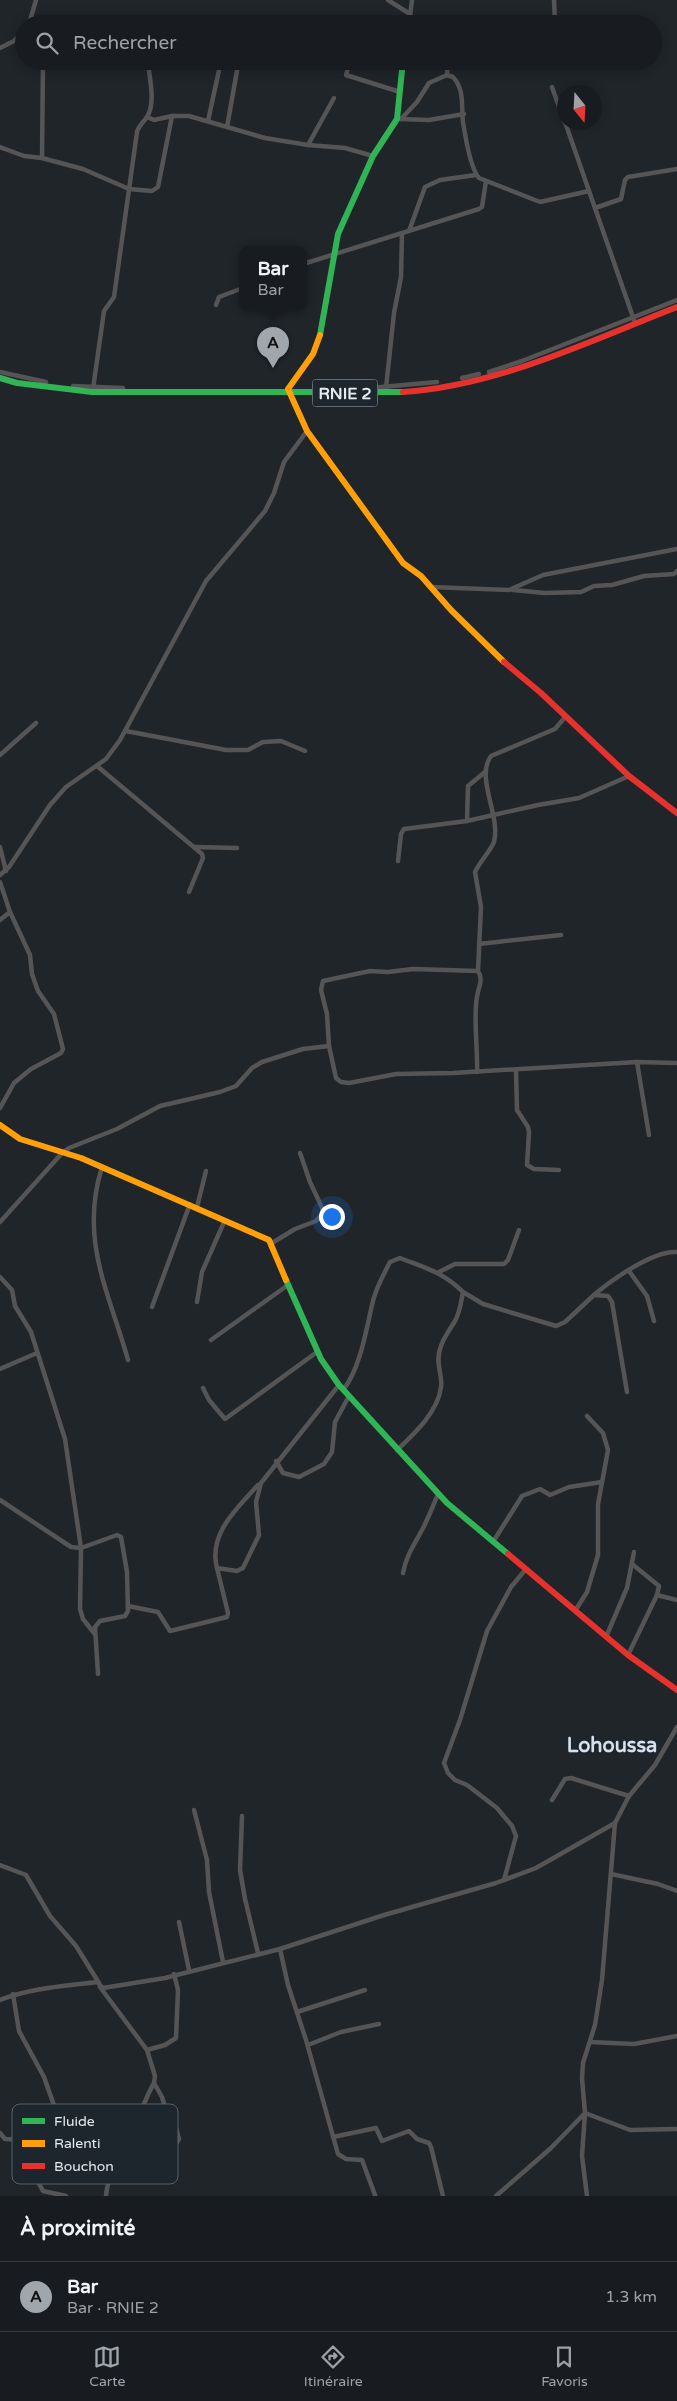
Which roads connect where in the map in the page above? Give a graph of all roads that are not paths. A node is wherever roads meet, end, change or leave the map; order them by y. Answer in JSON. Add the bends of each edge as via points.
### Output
{"nodes":[{"id":1,"x":36,"y":0,"type":"edge"},
{"id":2,"x":388,"y":0,"type":"edge"},
{"id":3,"x":412,"y":0,"type":"edge"},
{"id":4,"x":554,"y":0,"type":"edge"},
{"id":5,"x":410,"y":14,"type":"joint"},
{"id":6,"x":32,"y":15,"type":"edge"},
{"id":7,"x":555,"y":15,"type":"edge"},
{"id":8,"x":15,"y":40,"type":"edge"},
{"id":9,"x":0,"y":48,"type":"edge"},
{"id":10,"x":43,"y":70,"type":"edge"},
{"id":11,"x":149,"y":70,"type":"edge"},
{"id":12,"x":219,"y":70,"type":"edge"},
{"id":13,"x":237,"y":70,"type":"edge"},
{"id":14,"x":347,"y":70,"type":"edge"},
{"id":15,"x":403,"y":70,"type":"edge"},
{"id":16,"x":447,"y":70,"type":"edge"},
{"id":17,"x":447,"y":75,"type":"junction"},
{"id":18,"x":552,"y":87,"type":"dead end"},
{"id":19,"x":400,"y":92,"type":"junction"},
{"id":20,"x":334,"y":98,"type":"dead end"},
{"id":21,"x":557,"y":100,"type":"edge"},
{"id":22,"x":464,"y":114,"type":"junction"},
{"id":23,"x":172,"y":116,"type":"junction"},
{"id":24,"x":147,"y":117,"type":"junction"},
{"id":25,"x":399,"y":119,"type":"junction"},
{"id":26,"x":208,"y":121,"type":"junction"},
{"id":27,"x":227,"y":127,"type":"junction"},
{"id":28,"x":568,"y":130,"type":"edge"},
{"id":29,"x":308,"y":145,"type":"junction"},
{"id":30,"x":0,"y":148,"type":"edge"},
{"id":31,"x":373,"y":156,"type":"junction"},
{"id":32,"x":42,"y":158,"type":"junction"},
{"id":33,"x":677,"y":169,"type":"edge"},
{"id":34,"x":476,"y":175,"type":"junction"},
{"id":35,"x":486,"y":181,"type":"junction"},
{"id":36,"x":128,"y":189,"type":"junction"},
{"id":37,"x":589,"y":191,"type":"junction"},
{"id":38,"x":595,"y":208,"type":"junction"},
{"id":39,"x":409,"y":231,"type":"junction"},
{"id":40,"x":402,"y":233,"type":"junction"},
{"id":41,"x":333,"y":254,"type":"junction"},
{"id":42,"x":307,"y":263,"type":"edge"},
{"id":43,"x":239,"y":290,"type":"edge"},
{"id":44,"x":677,"y":300,"type":"edge"},
{"id":45,"x":216,"y":306,"type":"dead end"},
{"id":46,"x":677,"y":307,"type":"edge"},
{"id":47,"x":634,"y":321,"type":"junction"},
{"id":48,"x":0,"y":372,"type":"edge"},
{"id":49,"x":0,"y":378,"type":"edge"},
{"id":50,"x":92,"y":390,"type":"junction"},
{"id":51,"x":386,"y":390,"type":"junction"},
{"id":52,"x":288,"y":391,"type":"junction"},
{"id":53,"x":306,"y":431,"type":"junction"},
{"id":54,"x":677,"y":549,"type":"edge"},
{"id":55,"x":677,"y":571,"type":"edge"},
{"id":56,"x":431,"y":587,"type":"junction"},
{"id":57,"x":509,"y":590,"type":"junction"},
{"id":58,"x":566,"y":716,"type":"junction"},
{"id":59,"x":36,"y":723,"type":"dead end"},
{"id":60,"x":126,"y":731,"type":"junction"},
{"id":61,"x":305,"y":751,"type":"dead end"},
{"id":62,"x":0,"y":755,"type":"edge"},
{"id":63,"x":97,"y":766,"type":"junction"},
{"id":64,"x":485,"y":772,"type":"junction"},
{"id":65,"x":629,"y":776,"type":"junction"},
{"id":66,"x":677,"y":813,"type":"edge"},
{"id":67,"x":494,"y":815,"type":"junction"},
{"id":68,"x":467,"y":821,"type":"junction"},
{"id":69,"x":196,"y":846,"type":"junction"},
{"id":70,"x":0,"y":847,"type":"edge"},
{"id":71,"x":237,"y":848,"type":"dead end"},
{"id":72,"x":398,"y":861,"type":"dead end"},
{"id":73,"x":6,"y":871,"type":"junction"},
{"id":74,"x":0,"y":875,"type":"edge"},
{"id":75,"x":0,"y":882,"type":"edge"},
{"id":76,"x":189,"y":892,"type":"dead end"},
{"id":77,"x":10,"y":912,"type":"junction"},
{"id":78,"x":0,"y":920,"type":"edge"},
{"id":79,"x":561,"y":935,"type":"dead end"},
{"id":80,"x":479,"y":944,"type":"junction"},
{"id":81,"x":478,"y":971,"type":"junction"},
{"id":82,"x":329,"y":1046,"type":"junction"},
{"id":83,"x":637,"y":1062,"type":"junction"},
{"id":84,"x":677,"y":1063,"type":"edge"},
{"id":85,"x":516,"y":1070,"type":"junction"},
{"id":86,"x":477,"y":1072,"type":"junction"},
{"id":87,"x":0,"y":1108,"type":"edge"},
{"id":88,"x":0,"y":1124,"type":"edge"},
{"id":89,"x":649,"y":1135,"type":"dead end"},
{"id":90,"x":64,"y":1152,"type":"junction"},
{"id":91,"x":300,"y":1153,"type":"dead end"},
{"id":92,"x":102,"y":1167,"type":"junction"},
{"id":93,"x":559,"y":1170,"type":"dead end"},
{"id":94,"x":206,"y":1171,"type":"dead end"},
{"id":95,"x":194,"y":1206,"type":"junction"},
{"id":96,"x":225,"y":1220,"type":"junction"},
{"id":97,"x":0,"y":1222,"type":"edge"},
{"id":98,"x":519,"y":1230,"type":"dead end"},
{"id":99,"x":272,"y":1243,"type":"junction"},
{"id":100,"x":677,"y":1252,"type":"edge"},
{"id":101,"x":629,"y":1271,"type":"junction"},
{"id":102,"x":439,"y":1272,"type":"junction"},
{"id":103,"x":0,"y":1278,"type":"edge"},
{"id":104,"x":288,"y":1285,"type":"junction"},
{"id":105,"x":606,"y":1285,"type":"junction"},
{"id":106,"x":463,"y":1292,"type":"junction"},
{"id":107,"x":594,"y":1295,"type":"junction"},
{"id":108,"x":608,"y":1296,"type":"junction"},
{"id":109,"x":198,"y":1302,"type":"dead end"},
{"id":110,"x":152,"y":1307,"type":"dead end"},
{"id":111,"x":654,"y":1321,"type":"dead end"},
{"id":112,"x":211,"y":1340,"type":"dead end"},
{"id":113,"x":317,"y":1352,"type":"junction"},
{"id":114,"x":37,"y":1354,"type":"junction"},
{"id":115,"x":128,"y":1360,"type":"dead end"},
{"id":116,"x":0,"y":1369,"type":"edge"},
{"id":117,"x":341,"y":1387,"type":"junction"},
{"id":118,"x":203,"y":1388,"type":"dead end"},
{"id":119,"x":627,"y":1392,"type":"dead end"},
{"id":120,"x":349,"y":1396,"type":"junction"},
{"id":121,"x":587,"y":1416,"type":"dead end"},
{"id":122,"x":397,"y":1450,"type":"junction"},
{"id":123,"x":276,"y":1461,"type":"junction"},
{"id":124,"x":261,"y":1482,"type":"junction"},
{"id":125,"x":602,"y":1482,"type":"junction"},
{"id":126,"x":438,"y":1494,"type":"junction"},
{"id":127,"x":0,"y":1500,"type":"edge"},
{"id":128,"x":493,"y":1542,"type":"junction"},
{"id":129,"x":81,"y":1548,"type":"junction"},
{"id":130,"x":634,"y":1552,"type":"dead end"},
{"id":131,"x":632,"y":1564,"type":"junction"},
{"id":132,"x":217,"y":1568,"type":"junction"},
{"id":133,"x":526,"y":1569,"type":"junction"},
{"id":134,"x":403,"y":1573,"type":"dead end"},
{"id":135,"x":657,"y":1595,"type":"junction"},
{"id":136,"x":677,"y":1600,"type":"edge"},
{"id":137,"x":128,"y":1606,"type":"junction"},
{"id":138,"x":575,"y":1611,"type":"junction"},
{"id":139,"x":94,"y":1633,"type":"junction"},
{"id":140,"x":606,"y":1637,"type":"junction"},
{"id":141,"x":628,"y":1655,"type":"junction"},
{"id":142,"x":98,"y":1674,"type":"dead end"},
{"id":143,"x":677,"y":1690,"type":"edge"},
{"id":144,"x":677,"y":1727,"type":"edge"},
{"id":145,"x":629,"y":1796,"type":"junction"},
{"id":146,"x":552,"y":1800,"type":"dead end"},
{"id":147,"x":194,"y":1810,"type":"dead end"},
{"id":148,"x":242,"y":1816,"type":"dead end"},
{"id":149,"x":615,"y":1823,"type":"junction"},
{"id":150,"x":0,"y":1865,"type":"edge"},
{"id":151,"x":611,"y":1874,"type":"junction"},
{"id":152,"x":504,"y":1880,"type":"junction"},
{"id":153,"x":677,"y":1891,"type":"edge"},
{"id":154,"x":179,"y":1922,"type":"dead end"},
{"id":155,"x":280,"y":1949,"type":"junction"},
{"id":156,"x":258,"y":1953,"type":"junction"},
{"id":157,"x":223,"y":1962,"type":"junction"},
{"id":158,"x":189,"y":1970,"type":"junction"},
{"id":159,"x":174,"y":1974,"type":"junction"},
{"id":160,"x":97,"y":1982,"type":"junction"},
{"id":161,"x":102,"y":1988,"type":"junction"},
{"id":162,"x":365,"y":1990,"type":"dead end"},
{"id":163,"x":13,"y":1994,"type":"junction"},
{"id":164,"x":0,"y":2000,"type":"edge"},
{"id":165,"x":297,"y":2012,"type":"junction"},
{"id":166,"x":379,"y":2024,"type":"dead end"},
{"id":167,"x":677,"y":2036,"type":"edge"},
{"id":168,"x":590,"y":2042,"type":"junction"},
{"id":169,"x":308,"y":2045,"type":"junction"},
{"id":170,"x":147,"y":2050,"type":"junction"},
{"id":171,"x":154,"y":2083,"type":"junction"},
{"id":172,"x":54,"y":2104,"type":"edge"},
{"id":173,"x":143,"y":2104,"type":"edge"},
{"id":174,"x":164,"y":2104,"type":"edge"},
{"id":175,"x":585,"y":2113,"type":"junction"},
{"id":176,"x":677,"y":2129,"type":"edge"},
{"id":177,"x":0,"y":2133,"type":"edge"},
{"id":178,"x":334,"y":2137,"type":"junction"},
{"id":179,"x":12,"y":2139,"type":"edge"},
{"id":180,"x":39,"y":2184,"type":"edge"},
{"id":181,"x":375,"y":2195,"type":"edge"},
{"id":182,"x":66,"y":2196,"type":"edge"},
{"id":183,"x":443,"y":2196,"type":"edge"},
{"id":184,"x":496,"y":2196,"type":"edge"},
{"id":185,"x":587,"y":2196,"type":"edge"}],
"edges":[{"from":1,"to":6,"type":"street"},
{"from":2,"to":5,"type":"street"},
{"from":3,"to":5,"type":"street"},
{"from":4,"to":7,"type":"street"},
{"from":8,"to":9,"type":"street"},
{"from":10,"to":32,"type":"street"},
{"from":11,"to":24,"type":"street","via":[[151,104]]},
{"from":12,"to":26,"type":"street"},
{"from":13,"to":27,"type":"street"},
{"from":14,"to":19,"type":"street","via":[[346,75]]},
{"from":15,"to":19,"type":"main road"},
{"from":16,"to":17,"type":"street"},
{"from":17,"to":22,"type":"street","via":[[456,80],[462,93]]},
{"from":17,"to":25,"type":"street","via":[[429,82],[417,102]]},
{"from":18,"to":21,"type":"street"},
{"from":19,"to":25,"type":"main road"},
{"from":20,"to":29,"type":"street"},
{"from":22,"to":25,"type":"street","via":[[429,120]]},
{"from":22,"to":34,"type":"street"},
{"from":23,"to":24,"type":"street","via":[[154,120]]},
{"from":23,"to":26,"type":"street"},
{"from":23,"to":36,"type":"street","via":[[158,188],[152,191]]},
{"from":24,"to":36,"type":"street","via":[[138,126]]},
{"from":25,"to":31,"type":"main road"},
{"from":26,"to":27,"type":"street"},
{"from":27,"to":29,"type":"street"},
{"from":28,"to":37,"type":"street"},
{"from":29,"to":31,"type":"street","via":[[346,148]]},
{"from":30,"to":32,"type":"street"},
{"from":31,"to":41,"type":"main road","via":[[338,234]]},
{"from":32,"to":36,"type":"street","via":[[83,169]]},
{"from":33,"to":38,"type":"street","via":[[628,177],[620,200]]},
{"from":34,"to":35,"type":"street"},
{"from":34,"to":39,"type":"street","via":[[440,180],[425,187]]},
{"from":35,"to":37,"type":"street","via":[[540,202]]},
{"from":35,"to":39,"type":"street","via":[[479,209]]},
{"from":36,"to":50,"type":"street","via":[[114,297],[104,311]]},
{"from":37,"to":38,"type":"street"},
{"from":38,"to":47,"type":"street"},
{"from":39,"to":40,"type":"street"},
{"from":40,"to":41,"type":"street"},
{"from":40,"to":51,"type":"street","via":[[401,277]]},
{"from":41,"to":42,"type":"street"},
{"from":41,"to":52,"type":"main road","via":[[319,338],[313,354]]},
{"from":43,"to":45,"type":"street","via":[[219,297]]},
{"from":44,"to":47,"type":"street"},
{"from":46,"to":47,"type":"main road","name":"RNIE 2","number":"RNIE 2"},
{"from":47,"to":51,"type":"main road","name":"RNIE 2","number":"RNIE 2","via":[[498,374],[434,388]]},
{"from":48,"to":50,"type":"street"},
{"from":49,"to":50,"type":"main road","name":"RNIE 2","number":"RNIE 2","via":[[17,383]]},
{"from":50,"to":52,"type":"main road","name":"RNIE 2","number":"RNIE 2"},
{"from":51,"to":52,"type":"main road","name":"RNIE 2","number":"RNIE 2"},
{"from":52,"to":53,"type":"main road"},
{"from":53,"to":56,"type":"main road","via":[[403,563]]},
{"from":53,"to":60,"type":"street","via":[[284,462],[265,511],[206,581]]},
{"from":54,"to":57,"type":"street","via":[[543,575]]},
{"from":55,"to":57,"type":"street","via":[[594,586],[581,592]]},
{"from":56,"to":57,"type":"street"},
{"from":56,"to":58,"type":"main road","via":[[510,668]]},
{"from":58,"to":64,"type":"street","via":[[555,729],[491,756]]},
{"from":58,"to":65,"type":"main road"},
{"from":59,"to":62,"type":"street"},
{"from":60,"to":61,"type":"street","via":[[226,750],[248,750],[263,742],[281,741]]},
{"from":60,"to":63,"type":"street"},
{"from":63,"to":69,"type":"street"},
{"from":63,"to":73,"type":"street","via":[[66,787],[50,805]]},
{"from":64,"to":67,"type":"street"},
{"from":64,"to":68,"type":"street","via":[[468,786]]},
{"from":65,"to":66,"type":"main road"},
{"from":65,"to":67,"type":"street","via":[[579,798]]},
{"from":67,"to":68,"type":"street"},
{"from":67,"to":80,"type":"street","via":[[494,843],[475,872],[481,907]]},
{"from":68,"to":72,"type":"street","via":[[404,829]]},
{"from":69,"to":71,"type":"street"},
{"from":69,"to":76,"type":"street","via":[[203,858]]},
{"from":70,"to":73,"type":"street"},
{"from":73,"to":74,"type":"street"},
{"from":75,"to":77,"type":"street"},
{"from":77,"to":78,"type":"street"},
{"from":77,"to":87,"type":"street","via":[[30,955],[38,991],[54,1014],[63,1049],[14,1083]]},
{"from":79,"to":80,"type":"street"},
{"from":80,"to":81,"type":"street"},
{"from":81,"to":82,"type":"street","via":[[370,971],[323,981],[321,990],[329,1026]]},
{"from":81,"to":86,"type":"street","via":[[481,976],[476,1002]]},
{"from":82,"to":86,"type":"street","via":[[336,1078],[341,1082],[396,1074]]},
{"from":82,"to":90,"type":"street","via":[[284,1054],[262,1062],[236,1086],[160,1106]]},
{"from":83,"to":84,"type":"street"},
{"from":83,"to":85,"type":"street"},
{"from":83,"to":89,"type":"street"},
{"from":85,"to":86,"type":"street"},
{"from":85,"to":93,"type":"street","via":[[518,1110],[529,1132],[527,1165],[534,1169]]},
{"from":88,"to":90,"type":"main road","via":[[20,1139]]},
{"from":90,"to":92,"type":"main road"},
{"from":90,"to":97,"type":"street"},
{"from":91,"to":99,"type":"street","via":[[324,1212],[316,1221]]},
{"from":92,"to":95,"type":"main road"},
{"from":92,"to":115,"type":"street","via":[[94,1192],[94,1240],[103,1283]]},
{"from":94,"to":95,"type":"street"},
{"from":95,"to":96,"type":"main road"},
{"from":95,"to":110,"type":"street"},
{"from":96,"to":99,"type":"main road"},
{"from":96,"to":109,"type":"street","via":[[202,1272]]},
{"from":98,"to":102,"type":"street","via":[[504,1264],[455,1264]]},
{"from":99,"to":104,"type":"main road"},
{"from":100,"to":101,"type":"street","via":[[660,1254]]},
{"from":101,"to":105,"type":"street"},
{"from":101,"to":111,"type":"street","via":[[647,1296]]},
{"from":102,"to":106,"type":"street"},
{"from":102,"to":117,"type":"street","via":[[400,1258],[390,1262],[377,1287],[368,1330],[354,1370]]},
{"from":103,"to":114,"type":"street","via":[[12,1290],[15,1306],[31,1332]]},
{"from":104,"to":112,"type":"street"},
{"from":104,"to":113,"type":"main road"},
{"from":105,"to":107,"type":"street"},
{"from":105,"to":108,"type":"street"},
{"from":106,"to":107,"type":"street","via":[[483,1304],[556,1326],[565,1322]]},
{"from":106,"to":122,"type":"street","via":[[459,1312],[443,1338],[439,1352],[442,1386],[437,1399],[426,1419]]},
{"from":107,"to":108,"type":"street"},
{"from":108,"to":119,"type":"street","via":[[612,1302]]},
{"from":113,"to":117,"type":"main road"},
{"from":113,"to":118,"type":"street","via":[[225,1419]]},
{"from":114,"to":116,"type":"street"},
{"from":114,"to":129,"type":"street","via":[[65,1439]]},
{"from":117,"to":120,"type":"main road"},
{"from":117,"to":123,"type":"street"},
{"from":120,"to":122,"type":"main road"},
{"from":120,"to":123,"type":"street","via":[[335,1422],[332,1452],[324,1464],[298,1477],[283,1473]]},
{"from":121,"to":125,"type":"street","via":[[603,1433],[607,1444]]},
{"from":122,"to":126,"type":"main road"},
{"from":123,"to":124,"type":"street"},
{"from":124,"to":132,"type":"street","via":[[222,1528],[214,1556]]},
{"from":124,"to":132,"type":"street","via":[[256,1502],[259,1535],[243,1568]]},
{"from":125,"to":128,"type":"street","via":[[569,1488],[550,1496],[540,1489],[524,1495]]},
{"from":125,"to":138,"type":"street","via":[[598,1504],[598,1555],[587,1592]]},
{"from":126,"to":128,"type":"main road"},
{"from":126,"to":134,"type":"street","via":[[405,1560]]},
{"from":127,"to":129,"type":"street","via":[[71,1547]]},
{"from":128,"to":133,"type":"main road"},
{"from":129,"to":137,"type":"street","via":[[121,1536]]},
{"from":129,"to":139,"type":"street","via":[[79,1604],[83,1619]]},
{"from":130,"to":131,"type":"street"},
{"from":131,"to":135,"type":"street","via":[[659,1586]]},
{"from":131,"to":140,"type":"street","via":[[627,1588]]},
{"from":132,"to":137,"type":"street","via":[[227,1617],[170,1631],[158,1612]]},
{"from":133,"to":138,"type":"main road"},
{"from":133,"to":152,"type":"street","via":[[510,1587],[487,1631],[444,1763],[448,1773],[497,1808],[515,1830]]},
{"from":135,"to":136,"type":"street"},
{"from":135,"to":141,"type":"street"},
{"from":137,"to":139,"type":"street","via":[[125,1616],[97,1622]]},
{"from":138,"to":140,"type":"main road"},
{"from":139,"to":142,"type":"street"},
{"from":140,"to":141,"type":"main road"},
{"from":141,"to":143,"type":"main road"},
{"from":144,"to":145,"type":"street","via":[[655,1765]]},
{"from":145,"to":146,"type":"street","via":[[565,1778]]},
{"from":145,"to":149,"type":"street"},
{"from":147,"to":157,"type":"street","via":[[207,1860],[209,1892]]},
{"from":148,"to":156,"type":"street","via":[[240,1870]]},
{"from":149,"to":151,"type":"street"},
{"from":149,"to":152,"type":"street","via":[[536,1868]]},
{"from":150,"to":161,"type":"street","via":[[26,1875],[50,1916],[76,1946]]},
{"from":151,"to":153,"type":"street"},
{"from":151,"to":168,"type":"street","via":[[602,1980]]},
{"from":152,"to":155,"type":"street"},
{"from":154,"to":158,"type":"street"},
{"from":155,"to":156,"type":"street"},
{"from":155,"to":165,"type":"street"},
{"from":156,"to":157,"type":"street"},
{"from":157,"to":158,"type":"street"},
{"from":158,"to":159,"type":"street"},
{"from":159,"to":161,"type":"street"},
{"from":159,"to":170,"type":"street","via":[[178,1990],[176,2038]]},
{"from":160,"to":161,"type":"street"},
{"from":160,"to":163,"type":"street"},
{"from":160,"to":170,"type":"street"},
{"from":162,"to":165,"type":"street"},
{"from":163,"to":164,"type":"street"},
{"from":163,"to":172,"type":"street","via":[[18,2031],[44,2077]]},
{"from":165,"to":169,"type":"street"},
{"from":166,"to":169,"type":"street","via":[[341,2032]]},
{"from":167,"to":168,"type":"street","via":[[634,2044]]},
{"from":168,"to":175,"type":"street","via":[[582,2078]]},
{"from":169,"to":178,"type":"street"},
{"from":170,"to":171,"type":"street"},
{"from":171,"to":173,"type":"street"},
{"from":171,"to":174,"type":"street"},
{"from":175,"to":176,"type":"street","via":[[630,2130]]},
{"from":175,"to":184,"type":"street"},
{"from":175,"to":185,"type":"street","via":[[582,2156]]},
{"from":177,"to":179,"type":"street"},
{"from":178,"to":181,"type":"street","via":[[342,2158],[362,2160]]},
{"from":178,"to":183,"type":"street","via":[[376,2128],[382,2141],[409,2131],[417,2139],[429,2143]]},
{"from":180,"to":182,"type":"street","via":[[43,2191]]}]}
